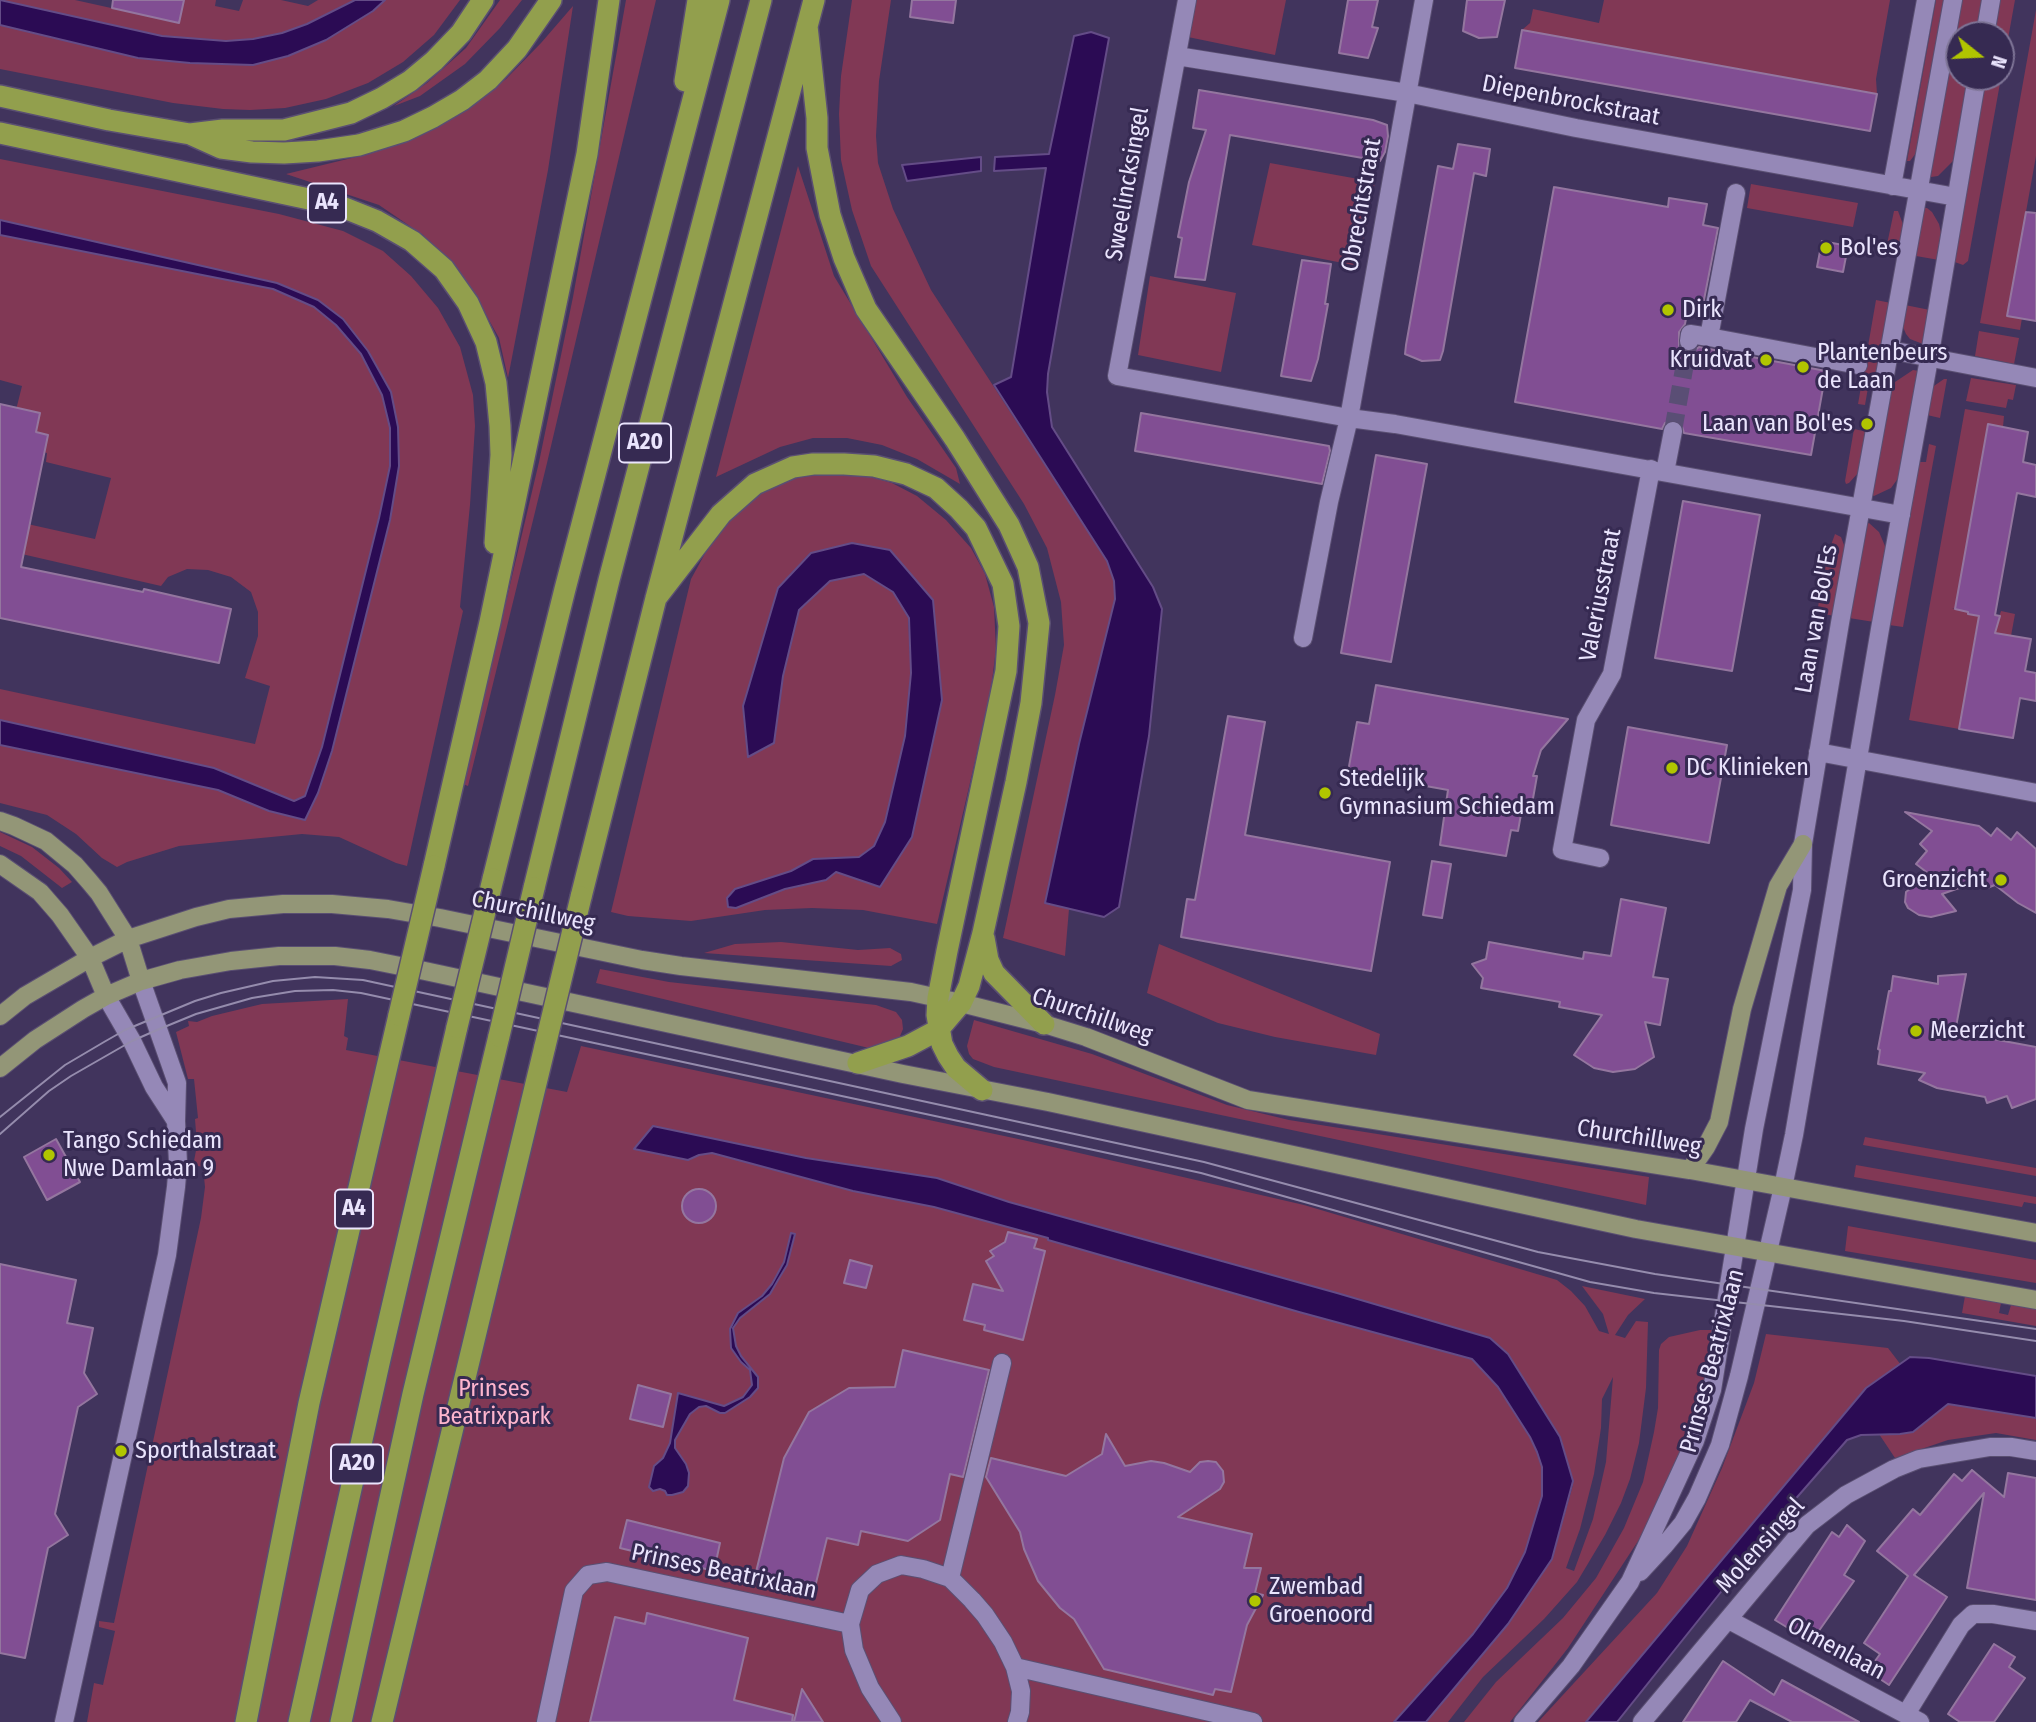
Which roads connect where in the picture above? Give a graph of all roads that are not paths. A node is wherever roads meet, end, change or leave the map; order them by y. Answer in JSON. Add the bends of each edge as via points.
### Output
{"nodes":[{"id":1,"x":484,"y":0,"type":"edge"},
{"id":2,"x":551,"y":0,"type":"edge"},
{"id":3,"x":609,"y":0,"type":"edge"},
{"id":4,"x":698,"y":0,"type":"edge"},
{"id":5,"x":719,"y":0,"type":"edge"},
{"id":6,"x":761,"y":0,"type":"edge"},
{"id":7,"x":814,"y":0,"type":"edge"},
{"id":8,"x":1187,"y":0,"type":"edge"},
{"id":9,"x":1424,"y":0,"type":"edge"},
{"id":10,"x":1926,"y":0,"type":"edge"},
{"id":11,"x":1953,"y":0,"type":"edge"},
{"id":12,"x":1991,"y":0,"type":"edge"},
{"id":13,"x":1987,"y":21,"type":"edge"},
{"id":14,"x":807,"y":26,"type":"junction"},
{"id":15,"x":1177,"y":56,"type":"junction"},
{"id":16,"x":1975,"y":91,"type":"edge"},
{"id":17,"x":1407,"y":93,"type":"junction"},
{"id":18,"x":0,"y":96,"type":"edge"},
{"id":19,"x":0,"y":134,"type":"edge"},
{"id":20,"x":190,"y":134,"type":"junction"},
{"id":21,"x":1892,"y":186,"type":"junction"},
{"id":22,"x":1920,"y":190,"type":"junction"},
{"id":23,"x":1736,"y":193,"type":"dead end"},
{"id":24,"x":1956,"y":197,"type":"junction"},
{"id":25,"x":662,"y":214,"type":"junction"},
{"id":26,"x":1709,"y":337,"type":"junction"},
{"id":27,"x":1689,"y":341,"type":"dead end"},
{"id":28,"x":1889,"y":350,"type":"junction"},
{"id":29,"x":1929,"y":359,"type":"junction"},
{"id":30,"x":1858,"y":365,"type":"dead end"},
{"id":31,"x":2036,"y":378,"type":"edge"},
{"id":32,"x":1349,"y":418,"type":"junction"},
{"id":33,"x":1673,"y":430,"type":"tunnel mouth"},
{"id":34,"x":1658,"y":470,"type":"junction"},
{"id":35,"x":1862,"y":508,"type":"junction"},
{"id":36,"x":1901,"y":515,"type":"junction"},
{"id":37,"x":656,"y":598,"type":"junction"},
{"id":38,"x":490,"y":622,"type":"junction"},
{"id":39,"x":1303,"y":638,"type":"dead end"},
{"id":40,"x":1818,"y":752,"type":"junction"},
{"id":41,"x":1857,"y":760,"type":"junction"},
{"id":42,"x":2036,"y":793,"type":"edge"},
{"id":43,"x":0,"y":821,"type":"edge"},
{"id":44,"x":1803,"y":844,"type":"junction"},
{"id":45,"x":1600,"y":858,"type":"dead end"},
{"id":46,"x":0,"y":864,"type":"edge"},
{"id":47,"x":984,"y":933,"type":"junction"},
{"id":48,"x":128,"y":939,"type":"junction"},
{"id":49,"x":90,"y":958,"type":"junction"},
{"id":50,"x":141,"y":981,"type":"junction"},
{"id":51,"x":106,"y":996,"type":"junction"},
{"id":52,"x":938,"y":998,"type":"junction"},
{"id":53,"x":961,"y":1003,"type":"junction"},
{"id":54,"x":0,"y":1016,"type":"edge"},
{"id":55,"x":1044,"y":1024,"type":"junction"},
{"id":56,"x":938,"y":1030,"type":"junction"},
{"id":57,"x":858,"y":1063,"type":"junction"},
{"id":58,"x":0,"y":1068,"type":"edge"},
{"id":59,"x":982,"y":1090,"type":"junction"},
{"id":60,"x":176,"y":1121,"type":"junction"},
{"id":61,"x":1690,"y":1170,"type":"junction"},
{"id":62,"x":1745,"y":1180,"type":"junction"},
{"id":63,"x":1783,"y":1187,"type":"junction"},
{"id":64,"x":2036,"y":1233,"type":"edge"},
{"id":65,"x":1734,"y":1247,"type":"junction"},
{"id":66,"x":1768,"y":1252,"type":"junction"},
{"id":67,"x":2036,"y":1300,"type":"edge"},
{"id":68,"x":1002,"y":1363,"type":"dead end"},
{"id":69,"x":2036,"y":1451,"type":"edge"},
{"id":70,"x":950,"y":1578,"type":"junction"},
{"id":71,"x":1630,"y":1582,"type":"junction"},
{"id":72,"x":1729,"y":1620,"type":"junction"},
{"id":73,"x":2036,"y":1621,"type":"edge"},
{"id":74,"x":850,"y":1624,"type":"junction"},
{"id":75,"x":1016,"y":1667,"type":"junction"},
{"id":76,"x":1913,"y":1718,"type":"edge"},
{"id":77,"x":64,"y":1722,"type":"edge"},
{"id":78,"x":246,"y":1722,"type":"edge"},
{"id":79,"x":299,"y":1722,"type":"edge"},
{"id":80,"x":341,"y":1722,"type":"edge"},
{"id":81,"x":382,"y":1722,"type":"edge"},
{"id":82,"x":546,"y":1722,"type":"edge"},
{"id":83,"x":892,"y":1722,"type":"edge"},
{"id":84,"x":1017,"y":1722,"type":"edge"},
{"id":85,"x":1252,"y":1722,"type":"edge"},
{"id":86,"x":1523,"y":1722,"type":"edge"},
{"id":87,"x":1642,"y":1722,"type":"edge"}],
"edges":[{"from":1,"to":20,"type":"highway","number":"A4","via":[[434,61],[410,81],[351,113],[284,130]]},
{"from":2,"to":20,"type":"highway","number":"A4","via":[[488,80],[462,100],[404,131],[359,145],[284,153],[221,148]]},
{"from":3,"to":38,"type":"highway","number":"A4","via":[[587,154]]},
{"from":4,"to":25,"type":"highway"},
{"from":5,"to":25,"type":"highway","number":"A20"},
{"from":6,"to":80,"type":"highway","number":"A20","bridge":true,"via":[[534,888],[413,1394]]},
{"from":7,"to":14,"type":"highway","number":"A20"},
{"from":8,"to":15,"type":"street","name":"Sweelincksingel"},
{"from":9,"to":17,"type":"street","name":"Obrechtstraat"},
{"from":10,"to":21,"type":"street"},
{"from":11,"to":22,"type":"street","name":"Laan van Bol'Es"},
{"from":12,"to":13,"type":"street"},
{"from":14,"to":37,"type":"highway","number":"A20"},
{"from":14,"to":47,"type":"highway","number":"A20","via":[[817,148],[844,258],[866,309],[1010,525],[1028,567],[1038,623],[1031,703]]},
{"from":15,"to":17,"type":"street","name":"Diepenbrockstraat"},
{"from":15,"to":32,"type":"street","name":"Sweelincksingel","via":[[1117,376]]},
{"from":16,"to":24,"type":"street"},
{"from":17,"to":21,"type":"street","name":"Diepenbrockstraat"},
{"from":17,"to":32,"type":"street","name":"Obrechtstraat"},
{"from":18,"to":20,"type":"highway","number":"A4"},
{"from":19,"to":38,"type":"highway","number":"A4","via":[[337,205],[412,241],[443,269],[468,303],[486,342],[496,383],[501,455]]},
{"from":21,"to":22,"type":"street","name":"Diepenbrockstraat"},
{"from":22,"to":24,"type":"street","name":"Diepenbrockstraat"},
{"from":22,"to":28,"type":"street","name":"Laan van Bol'Es"},
{"from":23,"to":26,"type":"street"},
{"from":24,"to":29,"type":"street"},
{"from":25,"to":79,"type":"highway","number":"A20","bridge":true,"via":[[457,1027]]},
{"from":26,"to":27,"type":"street","via":[[1690,334]]},
{"from":26,"to":30,"type":"street"},
{"from":28,"to":29,"type":"street"},
{"from":28,"to":35,"type":"street","name":"Laan van Bol'Es"},
{"from":29,"to":31,"type":"street"},
{"from":29,"to":36,"type":"street"},
{"from":32,"to":34,"type":"street"},
{"from":32,"to":39,"type":"street"},
{"from":33,"to":34,"type":"street"},
{"from":34,"to":35,"type":"street"},
{"from":34,"to":45,"type":"street","name":"Valeriusstraat","via":[[1612,674],[1586,720],[1562,850]]},
{"from":35,"to":36,"type":"street"},
{"from":35,"to":40,"type":"street","name":"Laan van Bol'Es"},
{"from":36,"to":41,"type":"street"},
{"from":37,"to":52,"type":"highway","number":"A20","via":[[720,514],[755,484],[793,467],[844,464],[906,474],[936,488],[976,528],[1003,584],[1009,626],[1006,671]]},
{"from":37,"to":81,"type":"highway","number":"A20","bridge":true},
{"from":38,"to":78,"type":"highway","number":"A4","bridge":true,"via":[[309,1403]]},
{"from":40,"to":41,"type":"street"},
{"from":40,"to":44,"type":"street","name":"Laan van Bol'Es"},
{"from":41,"to":42,"type":"street"},
{"from":41,"to":63,"type":"street"},
{"from":43,"to":48,"type":"main road","via":[[46,841],[75,865]]},
{"from":44,"to":61,"type":"main road","via":[[1774,899],[1742,1009],[1719,1122]]},
{"from":44,"to":62,"type":"street","name":"Laan van Bol'Es","via":[[1802,890]]},
{"from":46,"to":49,"type":"main road","via":[[40,892]]},
{"from":47,"to":53,"type":"highway","number":"A20"},
{"from":47,"to":55,"type":"highway","via":[[995,973]]},
{"from":48,"to":49,"type":"main road","name":"Churchillweg"},
{"from":48,"to":50,"type":"main road"},
{"from":48,"to":52,"type":"main road","name":"Churchillweg","via":[[229,909],[353,906],[440,918],[655,962]]},
{"from":49,"to":51,"type":"main road"},
{"from":49,"to":54,"type":"main road","name":"Churchillweg"},
{"from":50,"to":51,"type":"main road"},
{"from":50,"to":57,"type":"main road","via":[[231,961],[335,956]]},
{"from":50,"to":60,"type":"street","via":[[177,1083]]},
{"from":51,"to":58,"type":"main road","via":[[34,1040]]},
{"from":51,"to":60,"type":"street"},
{"from":52,"to":53,"type":"main road","name":"Churchillweg"},
{"from":52,"to":56,"type":"highway"},
{"from":53,"to":55,"type":"main road","name":"Churchillweg"},
{"from":53,"to":56,"type":"highway"},
{"from":55,"to":61,"type":"main road","name":"Churchillweg","via":[[1248,1100]]},
{"from":56,"to":57,"type":"highway"},
{"from":56,"to":59,"type":"highway","via":[[956,1068]]},
{"from":57,"to":59,"type":"main road"},
{"from":59,"to":65,"type":"main road"},
{"from":60,"to":77,"type":"street","via":[[178,1163],[167,1255]]},
{"from":61,"to":62,"type":"main road","name":"Churchillweg"},
{"from":62,"to":63,"type":"main road","name":"Churchillweg"},
{"from":62,"to":65,"type":"street","name":"Laan van Bol'Es"},
{"from":63,"to":64,"type":"main road","name":"Churchillweg"},
{"from":63,"to":66,"type":"street"},
{"from":65,"to":66,"type":"main road"},
{"from":65,"to":71,"type":"street","name":"Prinses Beatrixlaan","via":[[1720,1351],[1707,1407]]},
{"from":66,"to":67,"type":"main road"},
{"from":66,"to":71,"type":"street","name":"Prinses Beatrixlaan","via":[[1734,1398],[1710,1469],[1683,1523]]},
{"from":68,"to":70,"type":"street"},
{"from":69,"to":72,"type":"street","name":"Molensingel","via":[[1990,1447],[1919,1460],[1846,1495],[1807,1525]]},
{"from":70,"to":74,"type":"street","via":[[901,1565],[877,1574],[860,1590]]},
{"from":70,"to":75,"type":"street","via":[[985,1615]]},
{"from":71,"to":86,"type":"street","name":"Prinses Beatrixlaan","via":[[1571,1666]]},
{"from":72,"to":76,"type":"street","name":"Olmenlaan"},
{"from":72,"to":87,"type":"street","name":"Molensingel"},
{"from":73,"to":76,"type":"street","via":[[1973,1614],[1961,1625]]},
{"from":74,"to":82,"type":"street","name":"Prinses Beatrixlaan","via":[[607,1572],[588,1575],[574,1591]]},
{"from":74,"to":83,"type":"street","via":[[854,1650],[870,1688]]},
{"from":75,"to":84,"type":"street","via":[[1021,1691]]},
{"from":75,"to":85,"type":"street"}]}
